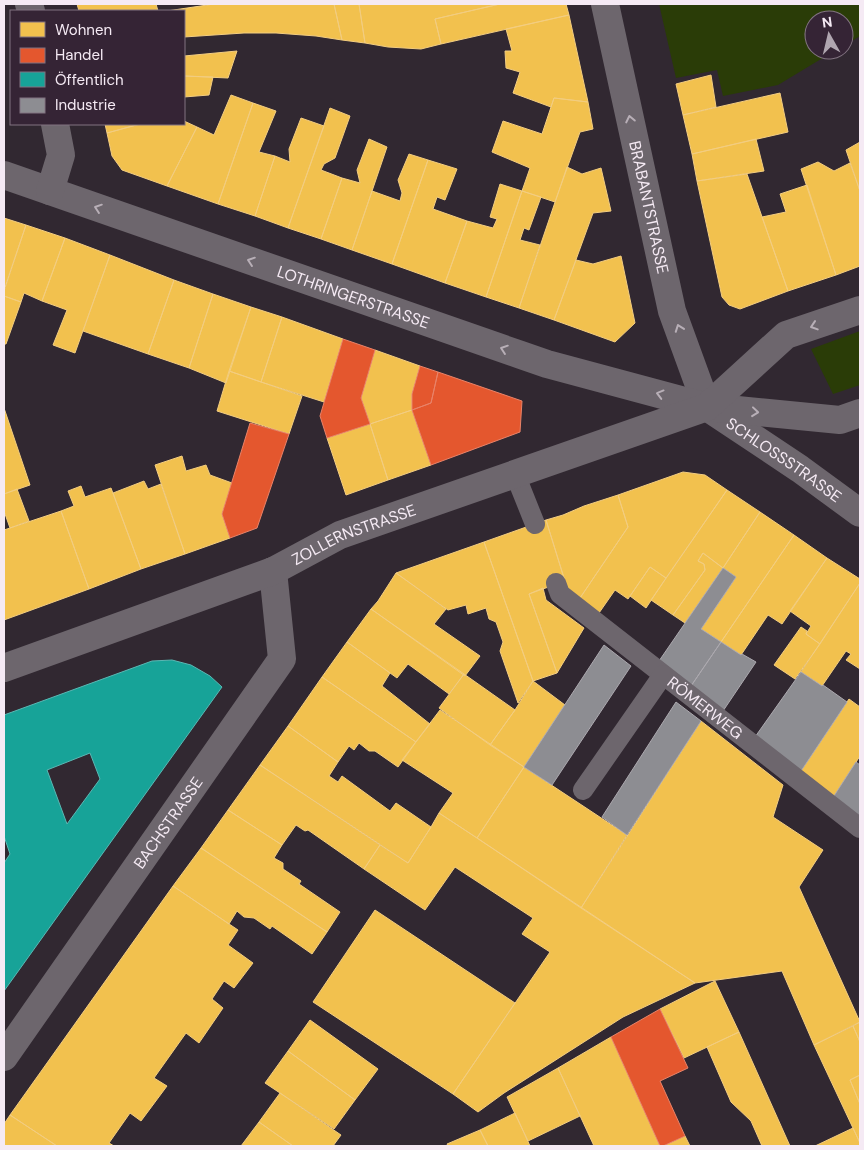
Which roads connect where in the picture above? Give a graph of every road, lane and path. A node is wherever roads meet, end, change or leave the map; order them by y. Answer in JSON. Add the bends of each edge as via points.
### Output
{"nodes":[{"id":1,"x":605,"y":4,"type":"edge"},
{"id":2,"x":55,"y":125,"type":"edge"},
{"id":3,"x":4,"y":175,"type":"edge"},
{"id":4,"x":50,"y":191,"type":"junction"},
{"id":5,"x":860,"y":310,"type":"edge"},
{"id":6,"x":707,"y":407,"type":"junction"},
{"id":7,"x":860,"y":413,"type":"edge"},
{"id":8,"x":515,"y":474,"type":"junction"},
{"id":9,"x":860,"y":513,"type":"edge"},
{"id":10,"x":535,"y":524,"type":"dead end"},
{"id":11,"x":273,"y":571,"type":"junction"},
{"id":12,"x":556,"y":583,"type":"dead end"},
{"id":13,"x":4,"y":668,"type":"edge"},
{"id":14,"x":663,"y":675,"type":"junction"},
{"id":15,"x":583,"y":790,"type":"dead end"},
{"id":16,"x":860,"y":828,"type":"edge"},
{"id":17,"x":4,"y":1057,"type":"edge"}],
"edges":[{"from":6,"to":1,"type":"street","name":"BRABANTSTRASSE","one_way":true,"via":[[672,311]]},
{"from":2,"to":4,"type":"street","via":[[61,155]]},
{"from":3,"to":4,"type":"street","name":"LOTHRINGERSTRASSE"},
{"from":6,"to":4,"type":"street","name":"LOTHRINGERSTRASSE","one_way":true,"via":[[520,355]]},
{"from":5,"to":6,"type":"street","one_way":true,"via":[[786,335]]},
{"from":6,"to":7,"type":"street","one_way":true,"via":[[840,420]]},
{"from":6,"to":8,"type":"street","name":"ZOLLERNSTRASSE"},
{"from":6,"to":9,"type":"street","name":"SCHLOSSSTRASSE"},
{"from":8,"to":10,"type":"lane"},
{"from":8,"to":11,"type":"street","name":"ZOLLERNSTRASSE","via":[[340,535]]},
{"from":11,"to":13,"type":"street","name":"ZOLLERNSTRASSE"},
{"from":11,"to":17,"type":"street","name":"BACHSTRASSE","via":[[282,659]]},
{"from":12,"to":14,"type":"lane","name":"RÖMERWEG","via":[[560,594]]},
{"from":14,"to":15,"type":"lane"},
{"from":14,"to":16,"type":"lane","name":"RÖMERWEG"}]}
